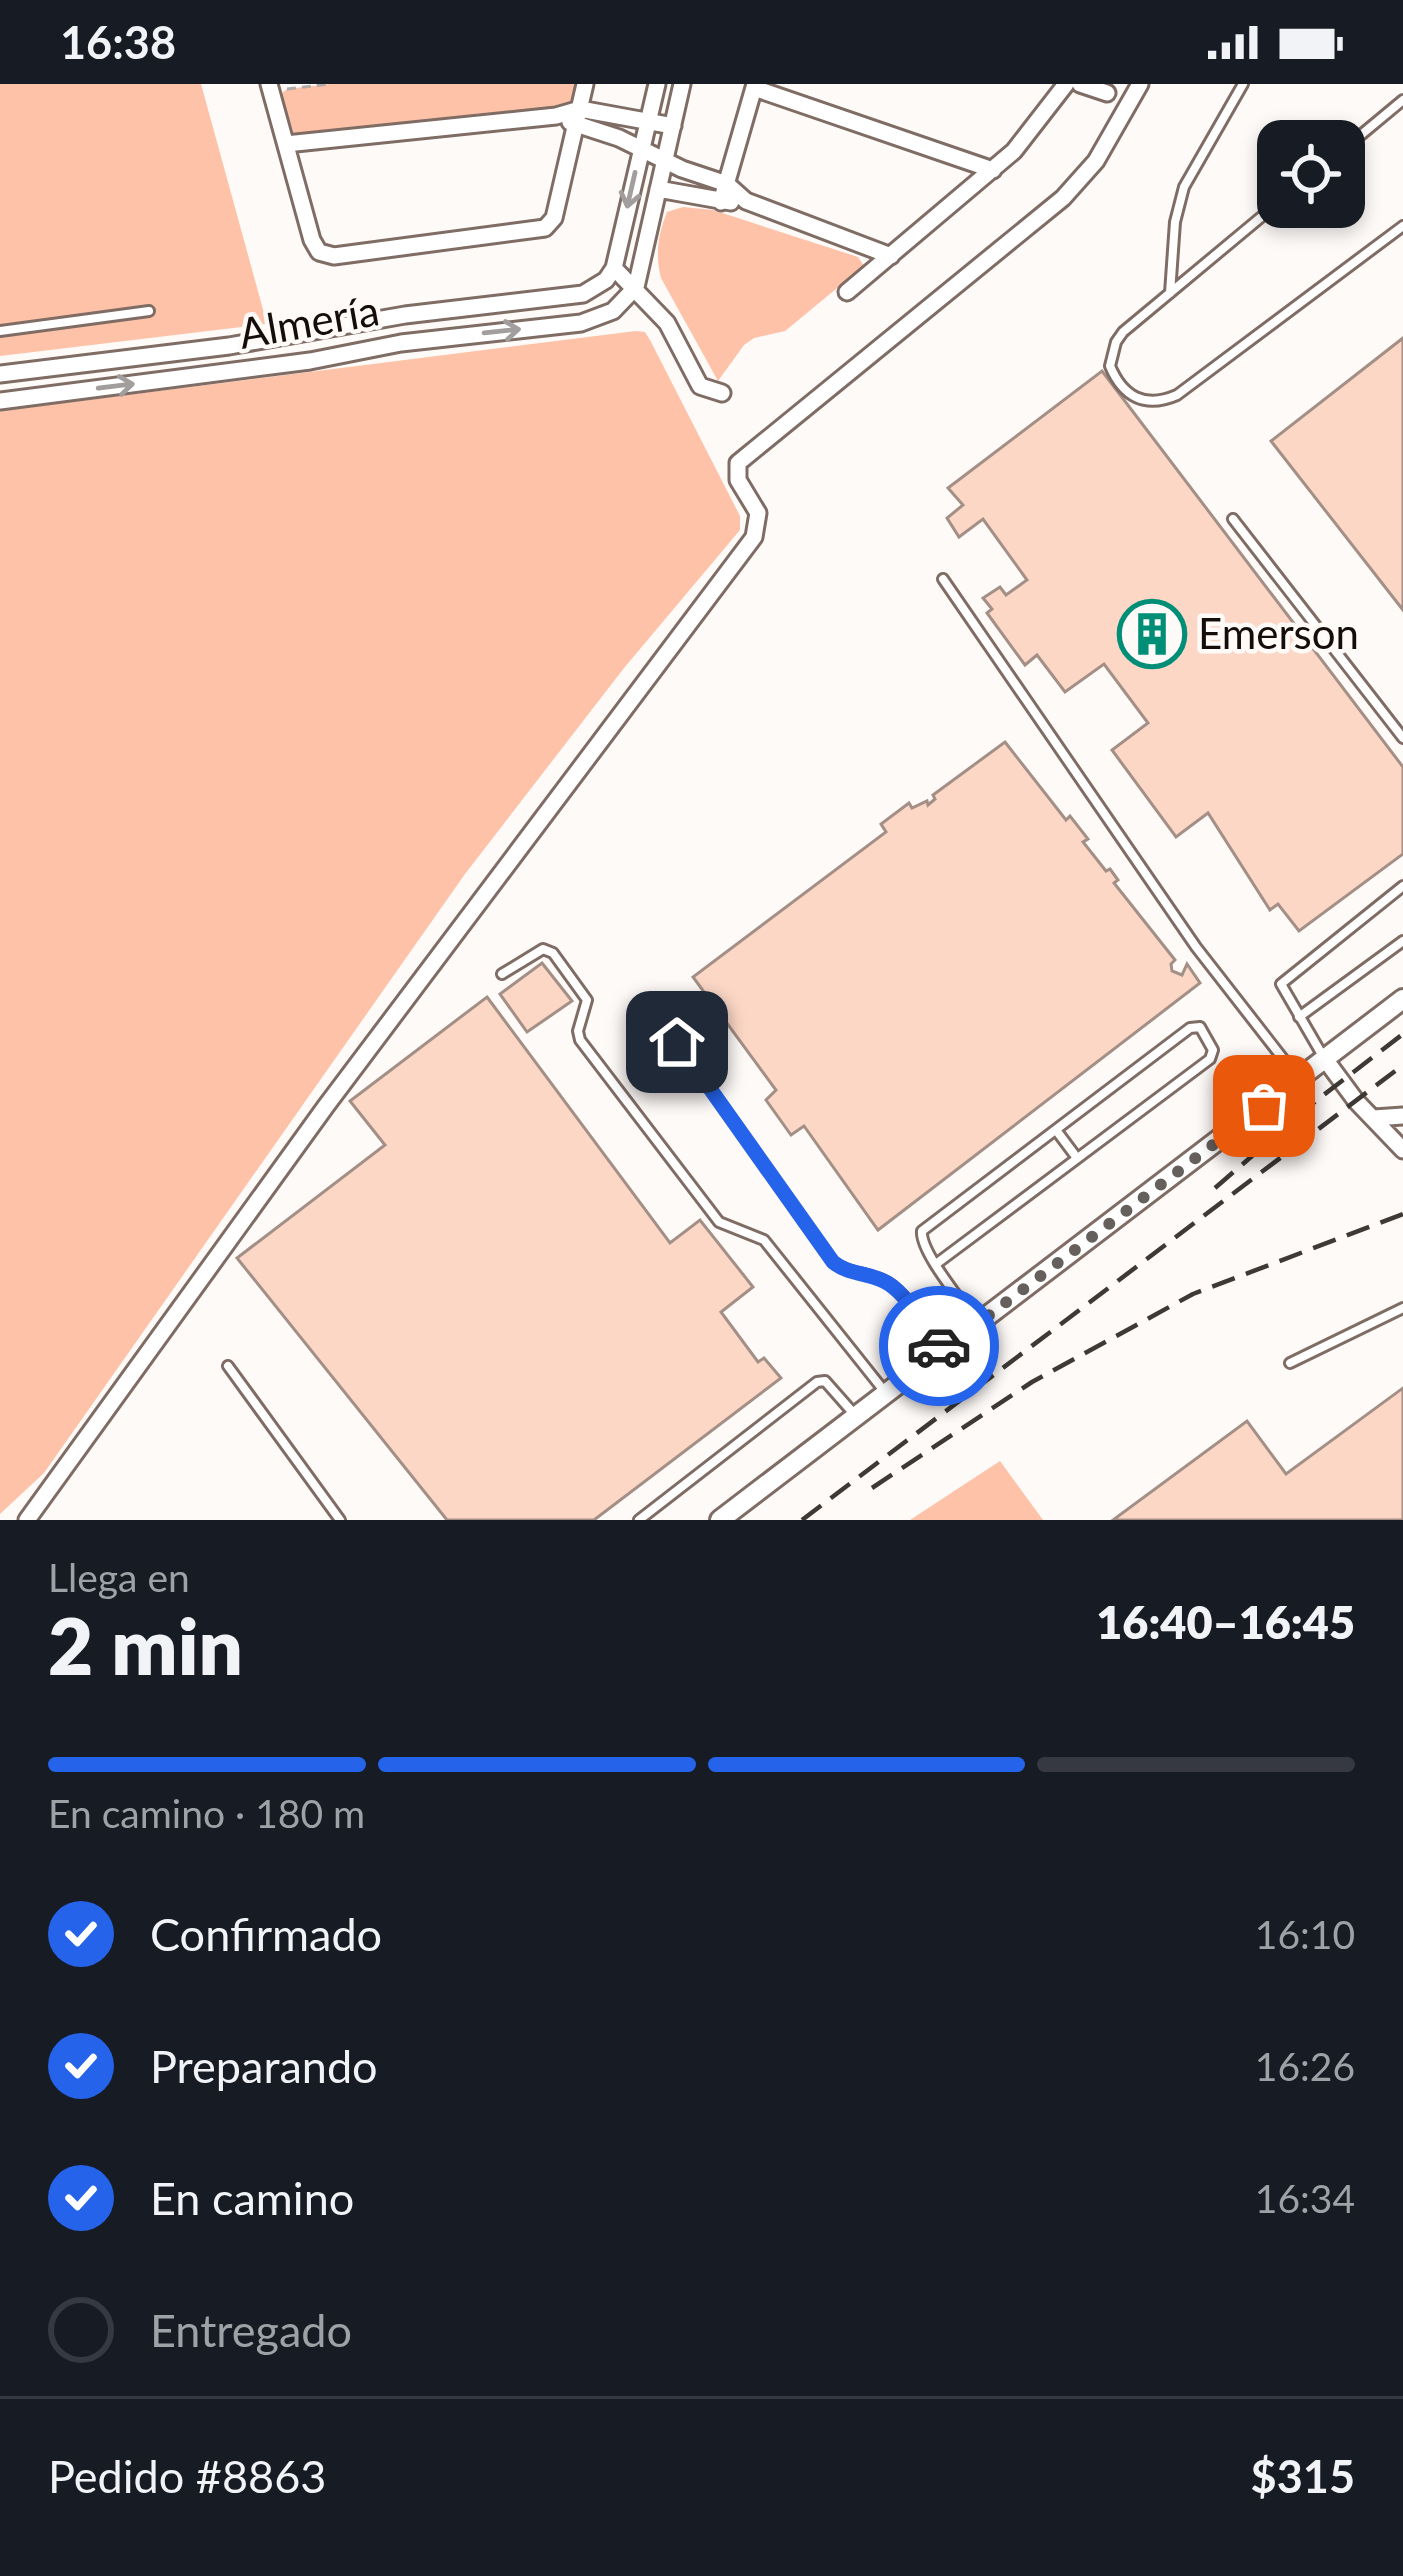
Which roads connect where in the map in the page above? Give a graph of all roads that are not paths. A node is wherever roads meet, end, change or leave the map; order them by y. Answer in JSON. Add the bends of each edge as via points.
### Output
{"nodes":[{"id":1,"x":585,"y":84,"type":"edge"},
{"id":2,"x":657,"y":84,"type":"edge"},
{"id":3,"x":682,"y":84,"type":"edge"},
{"id":4,"x":1066,"y":84,"type":"edge"},
{"id":5,"x":1081,"y":84,"type":"edge"},
{"id":6,"x":1140,"y":84,"type":"edge"},
{"id":7,"x":1243,"y":84,"type":"edge"},
{"id":8,"x":754,"y":86,"type":"edge"},
{"id":9,"x":275,"y":89,"type":"edge"},
{"id":10,"x":1107,"y":93,"type":"dead end"},
{"id":11,"x":1403,"y":100,"type":"edge"},
{"id":12,"x":579,"y":117,"type":"junction"},
{"id":13,"x":648,"y":121,"type":"junction"},
{"id":14,"x":673,"y":126,"type":"junction"},
{"id":15,"x":1365,"y":132,"type":"edge"},
{"id":16,"x":286,"y":144,"type":"junction"},
{"id":17,"x":640,"y":148,"type":"junction"},
{"id":18,"x":665,"y":160,"type":"junction"},
{"id":19,"x":993,"y":170,"type":"junction"},
{"id":20,"x":727,"y":184,"type":"junction"},
{"id":21,"x":658,"y":189,"type":"junction"},
{"id":22,"x":746,"y":201,"type":"junction"},
{"id":23,"x":722,"y":202,"type":"junction"},
{"id":24,"x":1257,"y":220,"type":"edge"},
{"id":25,"x":1403,"y":226,"type":"edge"},
{"id":26,"x":891,"y":256,"type":"junction"},
{"id":27,"x":614,"y":268,"type":"junction"},
{"id":28,"x":637,"y":287,"type":"junction"},
{"id":29,"x":848,"y":292,"type":"dead end"},
{"id":30,"x":1170,"y":293,"type":"junction"},
{"id":31,"x":149,"y":311,"type":"dead end"},
{"id":32,"x":0,"y":331,"type":"edge"},
{"id":33,"x":230,"y":346,"type":"junction"},
{"id":34,"x":231,"y":372,"type":"junction"},
{"id":35,"x":0,"y":374,"type":"edge"},
{"id":36,"x":722,"y":392,"type":"dead end"},
{"id":37,"x":0,"y":401,"type":"edge"},
{"id":38,"x":1233,"y":519,"type":"dead end"},
{"id":39,"x":943,"y":579,"type":"dead end"},
{"id":40,"x":1403,"y":738,"type":"edge"},
{"id":41,"x":1403,"y":886,"type":"edge"},
{"id":42,"x":1403,"y":940,"type":"edge"},
{"id":43,"x":502,"y":974,"type":"dead end"},
{"id":44,"x":1403,"y":999,"type":"edge"},
{"id":45,"x":1299,"y":1017,"type":"junction"},
{"id":46,"x":677,"y":1042,"type":"dead end"},
{"id":47,"x":1325,"y":1059,"type":"junction"},
{"id":48,"x":1299,"y":1079,"type":"junction"},
{"id":49,"x":1403,"y":1117,"type":"edge"},
{"id":50,"x":1373,"y":1118,"type":"junction"},
{"id":51,"x":1056,"y":1130,"type":"junction"},
{"id":52,"x":1403,"y":1150,"type":"edge"},
{"id":53,"x":1077,"y":1158,"type":"junction"},
{"id":54,"x":936,"y":1264,"type":"junction"},
{"id":55,"x":1403,"y":1308,"type":"edge"},
{"id":56,"x":977,"y":1324,"type":"junction"},
{"id":57,"x":942,"y":1351,"type":"junction"},
{"id":58,"x":1290,"y":1363,"type":"dead end"},
{"id":59,"x":228,"y":1366,"type":"dead end"},
{"id":60,"x":886,"y":1394,"type":"junction"},
{"id":61,"x":856,"y":1416,"type":"junction"},
{"id":62,"x":27,"y":1520,"type":"edge"},
{"id":63,"x":340,"y":1520,"type":"edge"},
{"id":64,"x":639,"y":1520,"type":"edge"},
{"id":65,"x":720,"y":1520,"type":"edge"}],
"edges":[{"from":1,"to":12,"type":"street"},
{"from":2,"to":13,"type":"street"},
{"from":3,"to":14,"type":"street"},
{"from":4,"to":19,"type":"street"},
{"from":5,"to":10,"type":"street"},
{"from":6,"to":62,"type":"street","via":[[1096,161],[1063,198],[738,463],[738,480],[758,513],[754,537]]},
{"from":7,"to":30,"type":"lane","via":[[1184,188]]},
{"from":8,"to":19,"type":"street"},
{"from":8,"to":20,"type":"street"},
{"from":9,"to":16,"type":"street"},
{"from":11,"to":15,"type":"lane"},
{"from":12,"to":13,"type":"street"},
{"from":12,"to":16,"type":"street"},
{"from":12,"to":16,"type":"street","via":[[545,228],[334,256],[312,240]]},
{"from":12,"to":17,"type":"street"},
{"from":13,"to":14,"type":"street"},
{"from":13,"to":17,"type":"street"},
{"from":14,"to":18,"type":"street"},
{"from":17,"to":18,"type":"street"},
{"from":17,"to":27,"type":"street","one_way":true},
{"from":18,"to":20,"type":"street"},
{"from":18,"to":21,"type":"street"},
{"from":19,"to":26,"type":"street"},
{"from":20,"to":22,"type":"street"},
{"from":20,"to":23,"type":"street"},
{"from":21,"to":23,"type":"street"},
{"from":21,"to":28,"type":"street"},
{"from":22,"to":23,"type":"street"},
{"from":22,"to":26,"type":"street"},
{"from":24,"to":30,"type":"lane"},
{"from":25,"to":30,"type":"lane","via":[[1177,394],[1136,399],[1115,378],[1111,354],[1123,332]]},
{"from":26,"to":29,"type":"street"},
{"from":27,"to":28,"type":"street"},
{"from":27,"to":33,"type":"street","name":"Almería","via":[[595,289],[570,297]]},
{"from":34,"to":28,"type":"street","name":"Almería","one_way":true,"via":[[581,323],[625,302]]},
{"from":28,"to":36,"type":"street","via":[[700,386]]},
{"from":31,"to":32,"type":"lane"},
{"from":33,"to":34,"type":"street"},
{"from":33,"to":35,"type":"street","name":"Almería"},
{"from":37,"to":34,"type":"street","name":"Almería","one_way":true},
{"from":38,"to":40,"type":"lane"},
{"from":39,"to":48,"type":"lane","via":[[1196,947]]},
{"from":41,"to":45,"type":"lane","via":[[1281,984]]},
{"from":42,"to":45,"type":"lane"},
{"from":43,"to":60,"type":"lane","via":[[543,949],[553,952],[587,1000],[578,1034],[608,1076],[719,1222],[764,1240]]},
{"from":44,"to":47,"type":"street"},
{"from":45,"to":47,"type":"lane"},
{"from":46,"to":57,"type":"lane","via":[[833,1262],[893,1287]]},
{"from":47,"to":48,"type":"street"},
{"from":47,"to":50,"type":"street"},
{"from":48,"to":56,"type":"street"},
{"from":49,"to":50,"type":"street"},
{"from":50,"to":52,"type":"street"},
{"from":51,"to":53,"type":"lane"},
{"from":51,"to":53,"type":"lane","via":[[1200,1027],[1210,1058]]},
{"from":51,"to":54,"type":"lane","via":[[922,1231]]},
{"from":53,"to":54,"type":"lane"},
{"from":54,"to":56,"type":"lane"},
{"from":55,"to":58,"type":"lane"},
{"from":56,"to":57,"type":"street"},
{"from":57,"to":60,"type":"street"},
{"from":59,"to":63,"type":"lane"},
{"from":60,"to":61,"type":"street"},
{"from":61,"to":64,"type":"lane","via":[[820,1381]]},
{"from":61,"to":65,"type":"street"}]}
